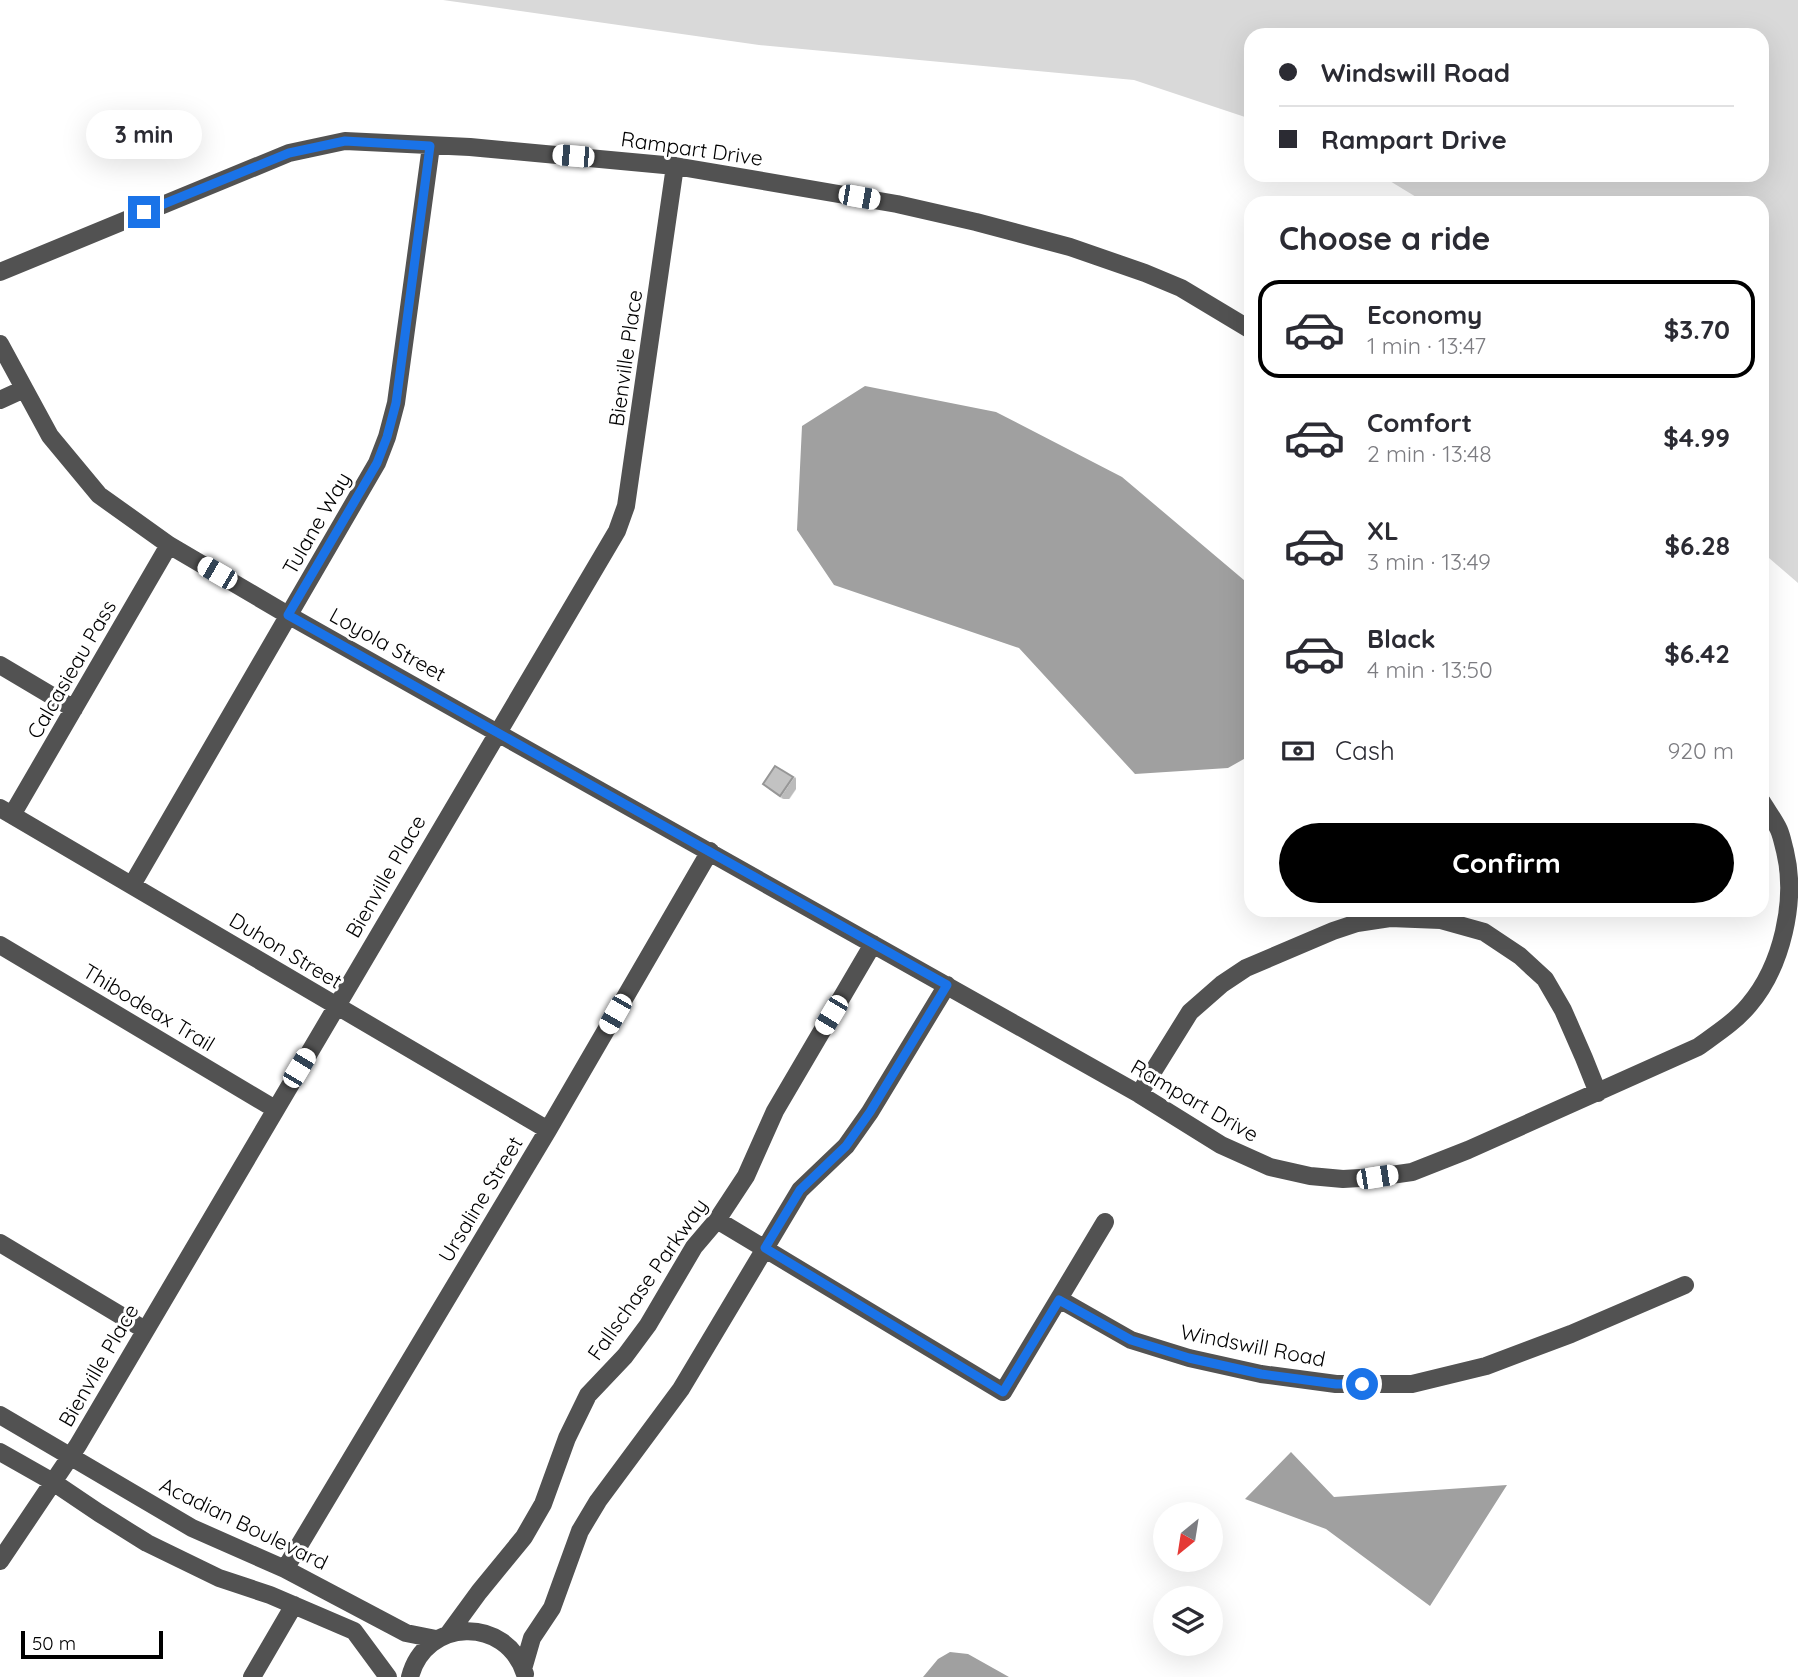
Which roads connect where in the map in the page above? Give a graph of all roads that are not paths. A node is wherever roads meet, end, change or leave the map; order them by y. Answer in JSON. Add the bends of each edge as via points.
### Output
{"nodes":[{"id":1,"x":430,"y":146,"type":"junction"},
{"id":2,"x":676,"y":166,"type":"junction"},
{"id":3,"x":0,"y":272,"type":"edge"},
{"id":4,"x":1244,"y":326,"type":"edge"},
{"id":5,"x":0,"y":344,"type":"edge"},
{"id":6,"x":24,"y":389,"type":"junction"},
{"id":7,"x":0,"y":400,"type":"edge"},
{"id":8,"x":169,"y":545,"type":"junction"},
{"id":9,"x":288,"y":615,"type":"junction"},
{"id":10,"x":0,"y":665,"type":"edge"},
{"id":11,"x":74,"y":709,"type":"junction"},
{"id":12,"x":497,"y":732,"type":"junction"},
{"id":13,"x":6,"y":812,"type":"edge"},
{"id":14,"x":1769,"y":814,"type":"edge"},
{"id":15,"x":710,"y":851,"type":"junction"},
{"id":16,"x":132,"y":885,"type":"junction"},
{"id":17,"x":873,"y":944,"type":"junction"},
{"id":18,"x":0,"y":945,"type":"edge"},
{"id":19,"x":947,"y":985,"type":"junction"},
{"id":20,"x":336,"y":1006,"type":"junction"},
{"id":21,"x":1598,"y":1093,"type":"junction"},
{"id":22,"x":1139,"y":1094,"type":"junction"},
{"id":23,"x":275,"y":1109,"type":"junction"},
{"id":24,"x":548,"y":1130,"type":"junction"},
{"id":25,"x":717,"y":1220,"type":"junction"},
{"id":26,"x":1105,"y":1222,"type":"dead end"},
{"id":27,"x":0,"y":1243,"type":"edge"},
{"id":28,"x":765,"y":1248,"type":"junction"},
{"id":29,"x":1685,"y":1285,"type":"dead end"},
{"id":30,"x":1059,"y":1300,"type":"junction"},
{"id":31,"x":145,"y":1330,"type":"junction"},
{"id":32,"x":0,"y":1415,"type":"edge"},
{"id":33,"x":0,"y":1452,"type":"edge"},
{"id":34,"x":70,"y":1456,"type":"junction"},
{"id":35,"x":53,"y":1482,"type":"junction"},
{"id":36,"x":0,"y":1561,"type":"edge"},
{"id":37,"x":285,"y":1569,"type":"junction"},
{"id":38,"x":294,"y":1605,"type":"junction"},
{"id":39,"x":443,"y":1636,"type":"junction"},
{"id":40,"x":524,"y":1673,"type":"edge"},
{"id":41,"x":252,"y":1677,"type":"edge"},
{"id":42,"x":388,"y":1677,"type":"edge"},
{"id":43,"x":410,"y":1677,"type":"edge"}],
"edges":[{"from":1,"to":2,"type":"street","name":"Rampart Drive"},
{"from":1,"to":3,"type":"street","name":"Rampart Drive","via":[[345,141],[289,153]]},
{"from":1,"to":9,"type":"street","name":"Tulane Way","via":[[396,403],[387,437],[377,463]]},
{"from":2,"to":4,"type":"street","name":"Rampart Drive","via":[[897,204],[1070,247],[1181,288]]},
{"from":2,"to":12,"type":"street","name":"Bienville Place","via":[[626,506],[617,531]]},
{"from":5,"to":6,"type":"street","name":"Loyola Street"},
{"from":6,"to":7,"type":"street"},
{"from":6,"to":8,"type":"street","name":"Loyola Street","via":[[50,436],[99,495]]},
{"from":8,"to":9,"type":"street","name":"Loyola Street"},
{"from":8,"to":11,"type":"street","name":"Calcasieau Pass"},
{"from":9,"to":12,"type":"street","name":"Loyola Street"},
{"from":9,"to":16,"type":"street","name":"Tulane Way"},
{"from":10,"to":11,"type":"street"},
{"from":11,"to":13,"type":"street","name":"Calcasieau Pass"},
{"from":12,"to":15,"type":"street","name":"Loyola Street"},
{"from":12,"to":20,"type":"street","name":"Bienville Place"},
{"from":13,"to":16,"type":"street","name":"Duhon Street"},
{"from":14,"to":21,"type":"street","name":"Rampart Drive","via":[[1780,832],[1789,866],[1788,914],[1771,970],[1749,1004],[1698,1047]]},
{"from":15,"to":17,"type":"street","name":"Rampart Drive"},
{"from":15,"to":24,"type":"street","name":"Ursaline Street"},
{"from":16,"to":20,"type":"street","name":"Duhon Street"},
{"from":17,"to":19,"type":"street","name":"Rampart Drive"},
{"from":17,"to":25,"type":"street","name":"Fallschase Parkway","via":[[775,1111],[747,1177]]},
{"from":18,"to":23,"type":"street","name":"Thibodeax Trail"},
{"from":19,"to":22,"type":"street","name":"Rampart Drive"},
{"from":19,"to":28,"type":"street","via":[[870,1112],[846,1146],[800,1190]]},
{"from":20,"to":23,"type":"street","name":"Bienville Place"},
{"from":20,"to":24,"type":"street","name":"Duhon Street"},
{"from":21,"to":22,"type":"street","name":"Rampart Drive","via":[[1412,1172],[1343,1179],[1270,1167],[1221,1145]]},
{"from":21,"to":22,"type":"street","via":[[1563,1010],[1545,979],[1520,956],[1484,932],[1441,920],[1390,918],[1326,934],[1246,968],[1222,984],[1190,1012]]},
{"from":23,"to":31,"type":"street","name":"Bienville Place"},
{"from":24,"to":37,"type":"street","name":"Ursaline Street"},
{"from":25,"to":28,"type":"street"},
{"from":25,"to":39,"type":"street","name":"Fallschase Parkway","via":[[694,1247],[648,1325],[588,1395],[544,1504],[524,1536]]},
{"from":26,"to":30,"type":"street"},
{"from":27,"to":31,"type":"street"},
{"from":28,"to":30,"type":"street","via":[[1003,1392]]},
{"from":28,"to":40,"type":"street","via":[[681,1389],[580,1531],[552,1608],[532,1638]]},
{"from":29,"to":30,"type":"street","name":"Windswill Road","via":[[1486,1366],[1412,1384],[1336,1384],[1189,1358],[1131,1340]]},
{"from":31,"to":34,"type":"street","name":"Bienville Place"},
{"from":32,"to":34,"type":"street","name":"Acadian Boulevard"},
{"from":33,"to":35,"type":"street"},
{"from":34,"to":35,"type":"street","name":"Bienville Place"},
{"from":34,"to":37,"type":"street","name":"Acadian Boulevard","via":[[192,1528]]},
{"from":35,"to":36,"type":"street","name":"Bienville Place"},
{"from":35,"to":38,"type":"street","via":[[148,1543],[219,1578]]},
{"from":37,"to":39,"type":"street","name":"Acadian Boulevard","via":[[406,1633]]},
{"from":38,"to":41,"type":"street"},
{"from":38,"to":42,"type":"street","via":[[354,1631]]},
{"from":39,"to":40,"type":"street","name":"Acadian Boulevard","via":[[464,1630],[493,1636],[516,1655]]},
{"from":39,"to":43,"type":"street","name":"Fallschase Parkway","via":[[422,1651]]}]}
